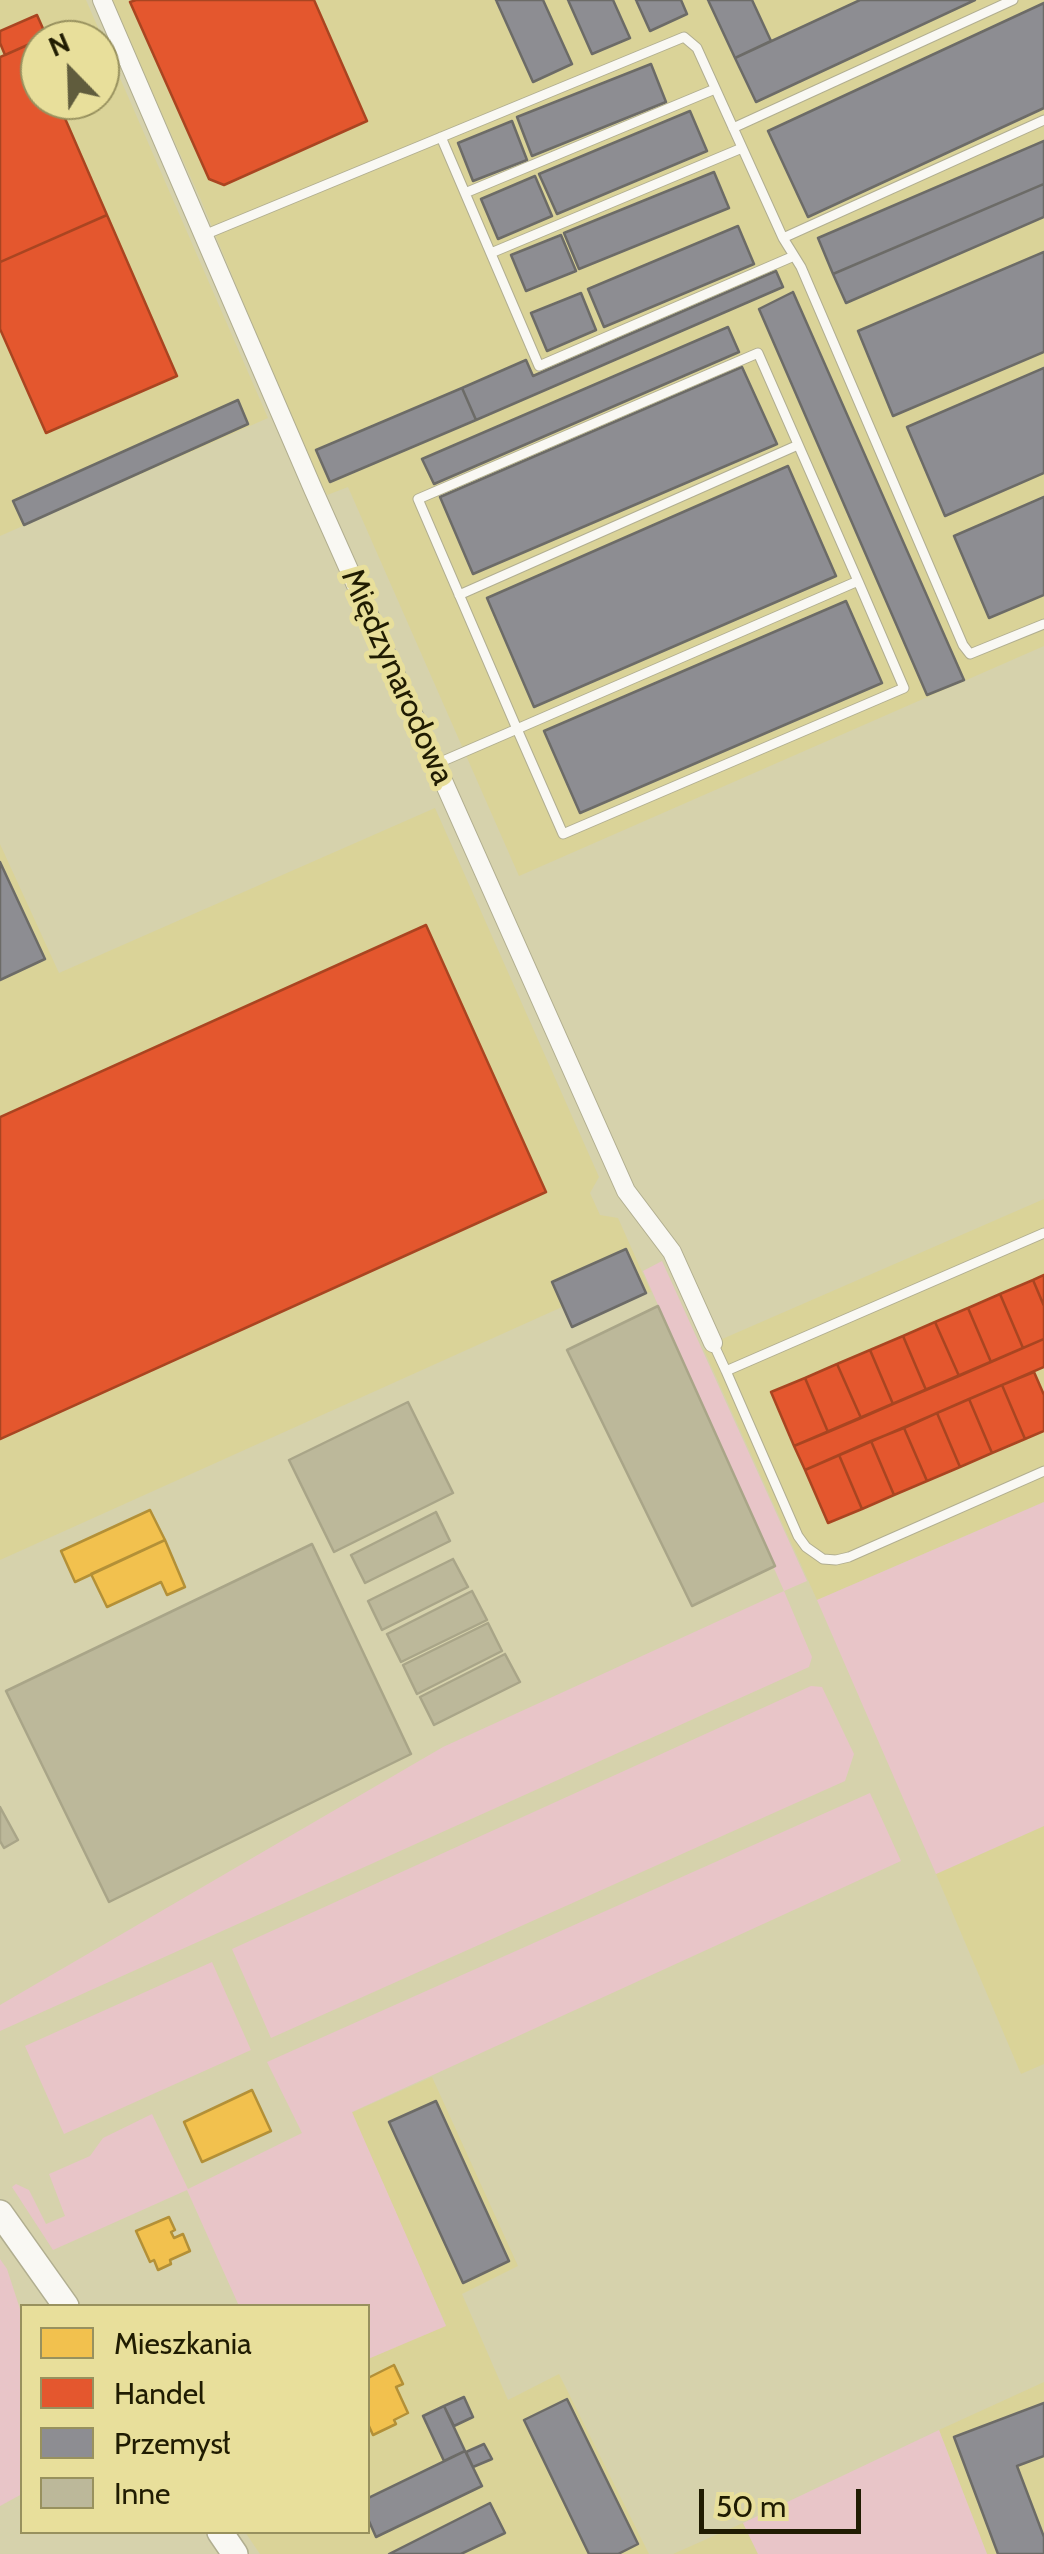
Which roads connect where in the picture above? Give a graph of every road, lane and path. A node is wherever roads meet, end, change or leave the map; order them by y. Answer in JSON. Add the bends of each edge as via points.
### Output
{"nodes":[{"id":1,"x":102,"y":0,"type":"edge"},
{"id":2,"x":1014,"y":0,"type":"edge"},
{"id":3,"x":715,"y":89,"type":"junction"},
{"id":4,"x":1044,"y":120,"type":"edge"},
{"id":5,"x":733,"y":128,"type":"junction"},
{"id":6,"x":441,"y":136,"type":"junction"},
{"id":7,"x":742,"y":148,"type":"junction"},
{"id":8,"x":465,"y":194,"type":"junction"},
{"id":9,"x":204,"y":235,"type":"junction"},
{"id":10,"x":783,"y":238,"type":"junction"},
{"id":11,"x":490,"y":253,"type":"junction"},
{"id":12,"x":794,"y":256,"type":"junction"},
{"id":13,"x":798,"y":445,"type":"junction"},
{"id":14,"x":858,"y":581,"type":"junction"},
{"id":15,"x":459,"y":595,"type":"junction"},
{"id":16,"x":1044,"y":624,"type":"edge"},
{"id":17,"x":517,"y":728,"type":"junction"},
{"id":18,"x":436,"y":764,"type":"junction"},
{"id":19,"x":1044,"y":1233,"type":"edge"},
{"id":20,"x":713,"y":1343,"type":"joint"},
{"id":21,"x":726,"y":1371,"type":"junction"},
{"id":22,"x":1044,"y":1471,"type":"edge"},
{"id":23,"x":0,"y":2213,"type":"edge"},
{"id":24,"x":65,"y":2304,"type":"edge"}],
"edges":[{"from":1,"to":9,"type":"street","name":"Międzynarodowa"},
{"from":2,"to":5,"type":"lane"},
{"from":3,"to":5,"type":"lane"},
{"from":3,"to":6,"type":"lane","via":[[697,48],[684,37]]},
{"from":3,"to":8,"type":"lane"},
{"from":4,"to":10,"type":"lane"},
{"from":5,"to":7,"type":"lane"},
{"from":6,"to":8,"type":"lane"},
{"from":6,"to":9,"type":"lane"},
{"from":7,"to":10,"type":"lane"},
{"from":7,"to":11,"type":"lane"},
{"from":8,"to":11,"type":"lane"},
{"from":9,"to":18,"type":"street","name":"Międzynarodowa"},
{"from":10,"to":12,"type":"lane"},
{"from":11,"to":12,"type":"lane","via":[[539,366]]},
{"from":12,"to":16,"type":"lane","via":[[963,645],[970,654]]},
{"from":13,"to":14,"type":"lane"},
{"from":13,"to":15,"type":"lane"},
{"from":13,"to":15,"type":"lane","via":[[758,353],[418,500]]},
{"from":14,"to":17,"type":"lane"},
{"from":14,"to":17,"type":"lane","via":[[904,688],[563,834]]},
{"from":15,"to":17,"type":"lane"},
{"from":17,"to":18,"type":"lane"},
{"from":18,"to":20,"type":"street","name":"Międzynarodowa","via":[[626,1190],[672,1252]]},
{"from":19,"to":21,"type":"lane"},
{"from":20,"to":21,"type":"lane"},
{"from":21,"to":22,"type":"lane","via":[[798,1536],[823,1558],[849,1557]]},
{"from":23,"to":24,"type":"street"}]}
